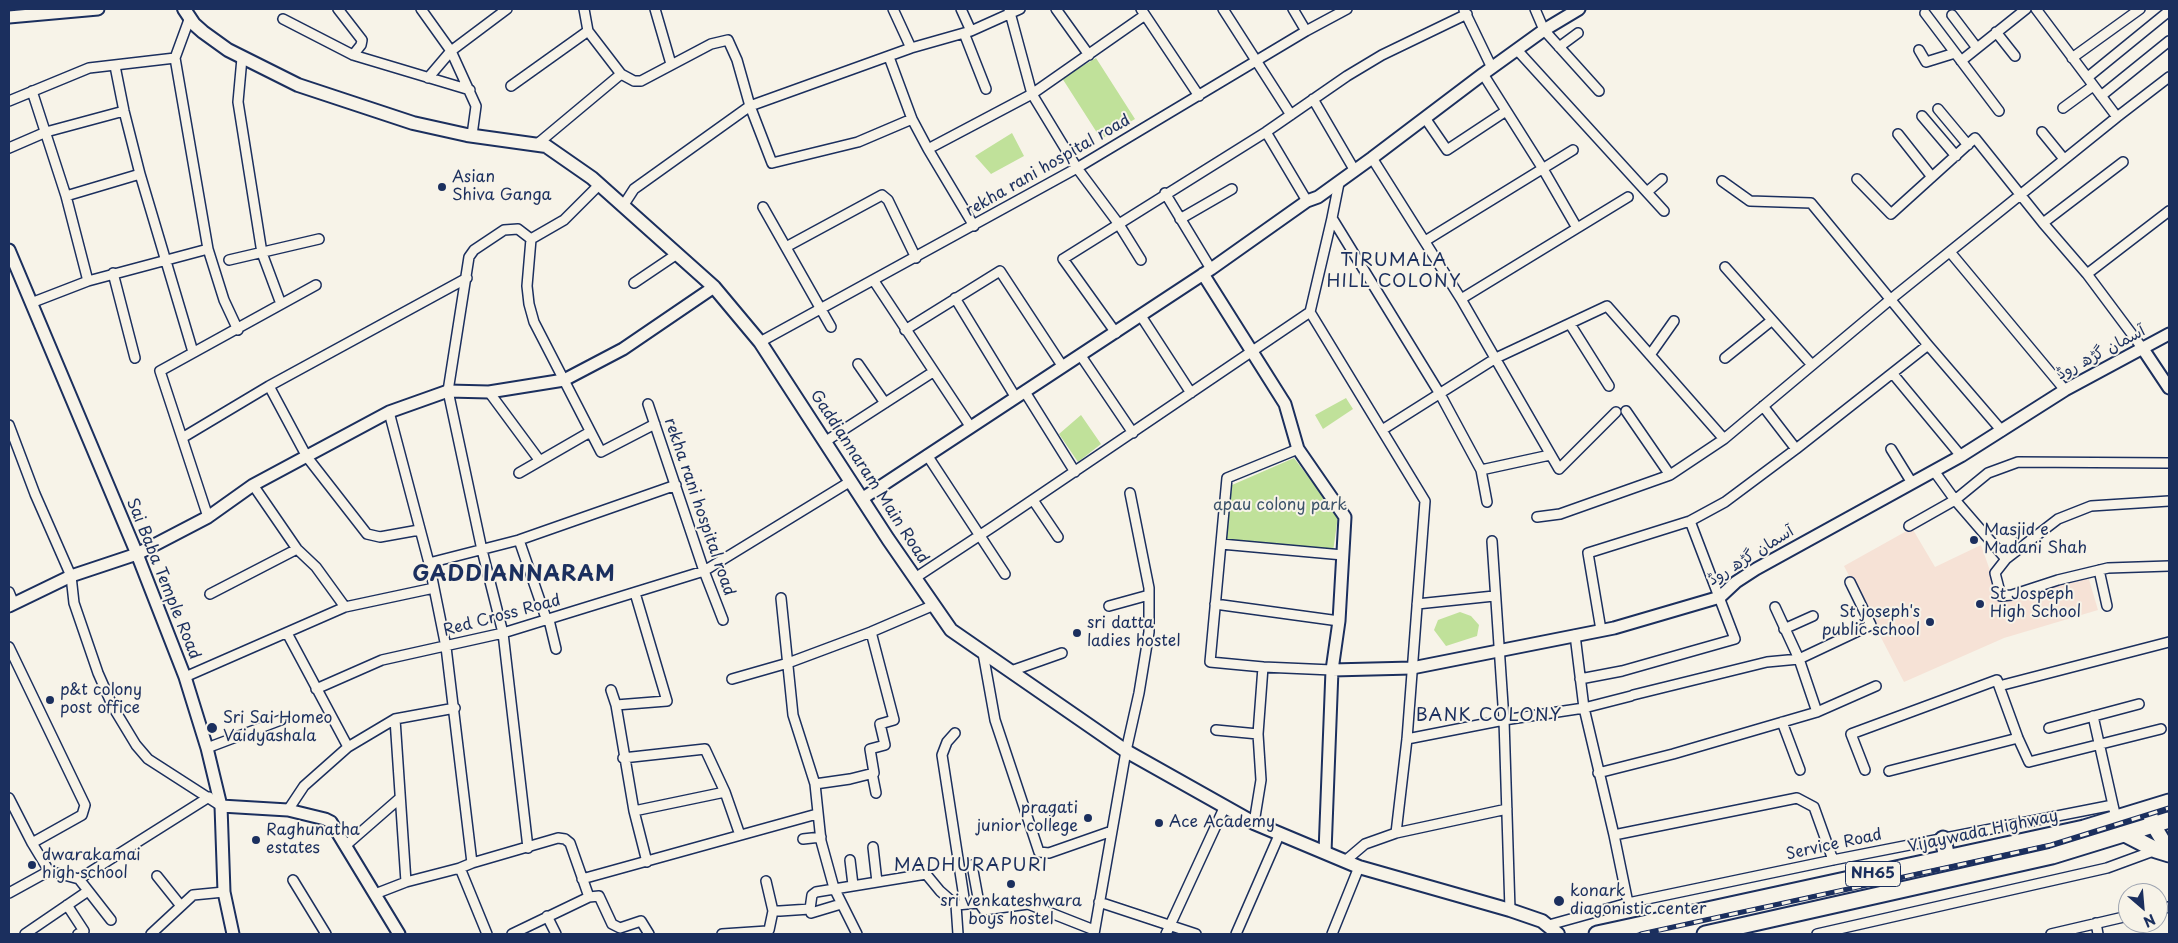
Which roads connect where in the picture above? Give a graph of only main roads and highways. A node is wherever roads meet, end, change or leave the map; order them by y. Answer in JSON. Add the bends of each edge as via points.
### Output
{"nodes":[{"id":1,"x":187,"y":13,"type":"edge"},
{"id":2,"x":2159,"y":806,"type":"edge"},
{"id":3,"x":2165,"y":822,"type":"edge"},
{"id":4,"x":2124,"y":834,"type":"junction"},
{"id":5,"x":1943,"y":838,"type":"road end"},
{"id":6,"x":2165,"y":852,"type":"edge"},
{"id":7,"x":1947,"y":858,"type":"junction"},
{"id":8,"x":1822,"y":885,"type":"junction"},
{"id":9,"x":1821,"y":908,"type":"junction"},
{"id":10,"x":1554,"y":930,"type":"edge"},
{"id":11,"x":1738,"y":931,"type":"edge"},
{"id":12,"x":1597,"y":934,"type":"edge"},
{"id":13,"x":1705,"y":934,"type":"edge"}],
"edges":[{"from":1,"to":10,"type":"main road","name":"Gaddiannaram Main Road","via":[[203,32],[242,58],[298,85],[413,123],[546,146],[599,184],[714,287],[760,342],[951,630],[1126,751],[1254,823],[1359,867],[1510,910]]},
{"from":2,"to":3,"type":"main road"},
{"from":2,"to":7,"type":"highway","name":"Vijaywada Highway","number":"NH65","via":[[2114,812],[2084,828]]},
{"from":3,"to":4,"type":"highway","number":"NH65"},
{"from":3,"to":6,"type":"main road"},
{"from":4,"to":6,"type":"highway"},
{"from":4,"to":9,"type":"highway","number":"NH65","via":[[2052,856]]},
{"from":5,"to":7,"type":"highway"},
{"from":7,"to":8,"type":"highway","name":"Vijaywada Highway","number":"NH65"},
{"from":8,"to":9,"type":"highway"},
{"from":8,"to":12,"type":"highway","name":"Vijaywada Highway","number":"NH65"},
{"from":9,"to":11,"type":"highway","number":"NH65"},
{"from":11,"to":13,"type":"highway","number":"NH65"}]}
